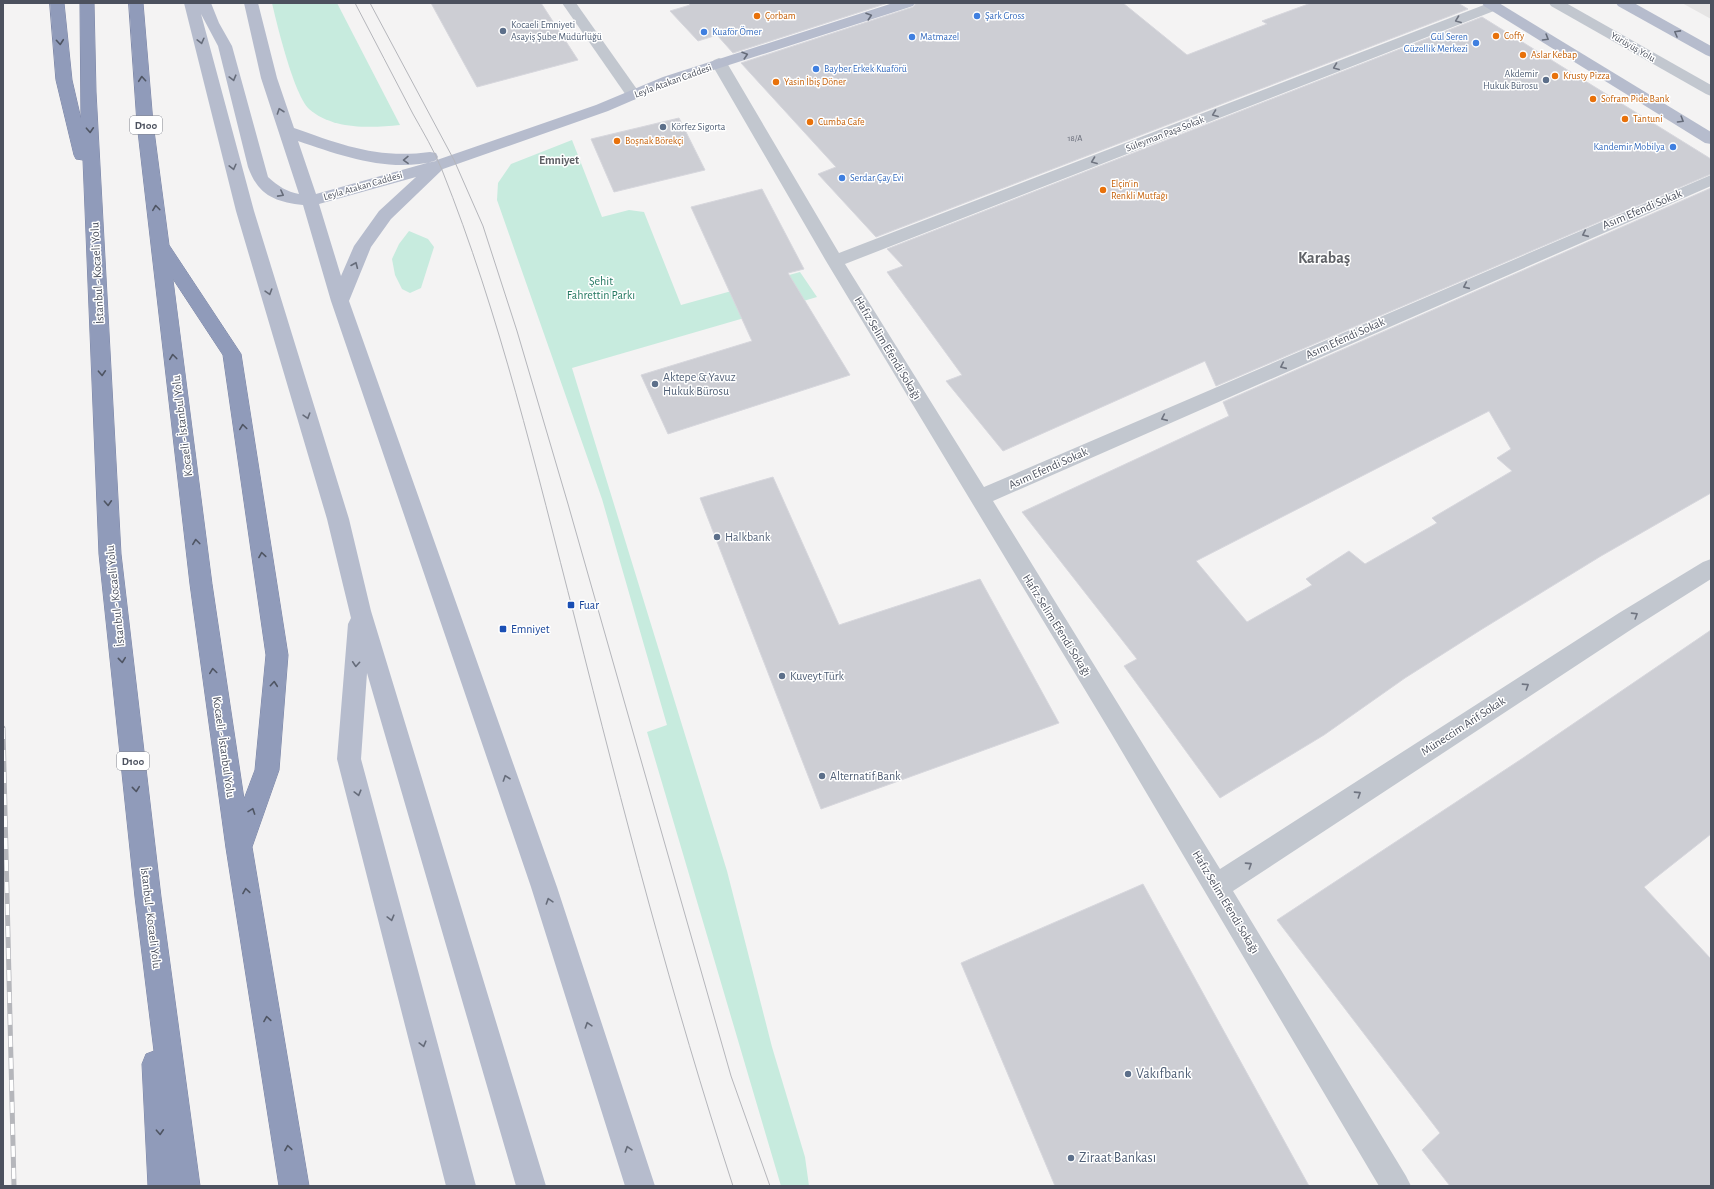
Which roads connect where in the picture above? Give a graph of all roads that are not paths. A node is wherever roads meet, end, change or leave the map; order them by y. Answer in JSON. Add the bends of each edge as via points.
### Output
{"nodes":[{"id":1,"x":57,"y":3,"type":"edge"},
{"id":2,"x":87,"y":3,"type":"edge"},
{"id":3,"x":136,"y":3,"type":"edge"},
{"id":4,"x":192,"y":3,"type":"edge"},
{"id":5,"x":204,"y":3,"type":"edge"},
{"id":6,"x":251,"y":3,"type":"edge"},
{"id":7,"x":569,"y":3,"type":"edge"},
{"id":8,"x":908,"y":3,"type":"edge"},
{"id":9,"x":1556,"y":3,"type":"edge"},
{"id":10,"x":1624,"y":3,"type":"edge"},
{"id":11,"x":1491,"y":5,"type":"edge"},
{"id":12,"x":1711,"y":52,"type":"edge"},
{"id":13,"x":719,"y":64,"type":"junction"},
{"id":14,"x":1711,"y":91,"type":"edge"},
{"id":15,"x":631,"y":93,"type":"junction"},
{"id":16,"x":286,"y":131,"type":"junction"},
{"id":17,"x":1711,"y":139,"type":"edge"},
{"id":18,"x":440,"y":164,"type":"junction"},
{"id":19,"x":1711,"y":180,"type":"edge"},
{"id":20,"x":310,"y":201,"type":"junction"},
{"id":21,"x":94,"y":206,"type":"junction"},
{"id":22,"x":160,"y":247,"type":"junction"},
{"id":23,"x":835,"y":261,"type":"junction"},
{"id":24,"x":340,"y":301,"type":"junction"},
{"id":25,"x":980,"y":498,"type":"junction"},
{"id":26,"x":1711,"y":568,"type":"edge"},
{"id":27,"x":360,"y":611,"type":"junction"},
{"id":28,"x":239,"y":848,"type":"junction"},
{"id":29,"x":1216,"y":886,"type":"junction"},
{"id":30,"x":148,"y":897,"type":"junction"},
{"id":31,"x":163,"y":1186,"type":"edge"},
{"id":32,"x":185,"y":1186,"type":"edge"},
{"id":33,"x":294,"y":1186,"type":"edge"},
{"id":34,"x":461,"y":1186,"type":"edge"},
{"id":35,"x":531,"y":1186,"type":"edge"},
{"id":36,"x":640,"y":1186,"type":"edge"},
{"id":37,"x":1396,"y":1186,"type":"edge"}],
"edges":[{"from":1,"to":21,"type":"highway","one_way":true,"via":[[64,80]]},
{"from":2,"to":21,"type":"highway","name":"İstanbul - Kocaeli Yolu","one_way":true,"via":[[88,92]]},
{"from":22,"to":3,"type":"highway","name":"Kocaeli - İstanbul Yolu","number":"D100","one_way":true,"via":[[145,123]]},
{"from":4,"to":27,"type":"main road","one_way":true,"via":[[245,211],[338,519]]},
{"from":5,"to":20,"type":"main road","name":"Leyla Atakan Caddesi","one_way":true,"via":[[225,46],[261,180],[288,198]]},
{"from":16,"to":6,"type":"main road","one_way":true,"via":[[269,78]]},
{"from":7,"to":15,"type":"street"},
{"from":13,"to":8,"type":"main road","name":"Leyla Atakan Caddesi","one_way":true},
{"from":9,"to":14,"type":"street","name":"Yürüyüş Yolu"},
{"from":12,"to":10,"type":"main road","one_way":true},
{"from":11,"to":17,"type":"main road","one_way":true},
{"from":11,"to":23,"type":"street","name":"Süleyman Paşa Sokak","one_way":true},
{"from":13,"to":15,"type":"main road","name":"Leyla Atakan Caddesi"},
{"from":13,"to":23,"type":"street","name":"Hafız Selim Efendi Sokağı"},
{"from":15,"to":16,"type":"main road","one_way":true,"via":[[435,156],[410,161],[382,160],[342,151]]},
{"from":15,"to":18,"type":"main road","name":"Leyla Atakan Caddesi","via":[[602,108]]},
{"from":16,"to":20,"type":"main road"},
{"from":18,"to":20,"type":"main road","name":"Leyla Atakan Caddesi","via":[[343,194]]},
{"from":24,"to":18,"type":"main road","name":"Leyla Atakan Caddesi","one_way":true,"via":[[363,246],[385,214]]},
{"from":19,"to":25,"type":"street","name":"Asım Efendi Sokak","one_way":true},
{"from":20,"to":24,"type":"main road"},
{"from":21,"to":30,"type":"highway","name":"İstanbul - Kocaeli Yolu","number":"D100","one_way":true,"via":[[110,554]]},
{"from":28,"to":22,"type":"highway","name":"Kocaeli - İstanbul Yolu","number":"D100","one_way":true,"via":[[201,584]]},
{"from":28,"to":22,"type":"highway","one_way":true,"via":[[267,770],[277,656],[232,354]]},
{"from":23,"to":25,"type":"street","name":"Hafız Selim Efendi Sokağı"},
{"from":36,"to":24,"type":"main road","one_way":true,"via":[[544,887]]},
{"from":25,"to":29,"type":"street","name":"Hafız Selim Efendi Sokağı"},
{"from":29,"to":26,"type":"street","name":"Müneccim Arif Sokak","one_way":true},
{"from":27,"to":34,"type":"main road","one_way":true,"via":[[349,759]]},
{"from":27,"to":35,"type":"main road"},
{"from":33,"to":28,"type":"highway","number":"D100","one_way":true},
{"from":29,"to":37,"type":"street","name":"Hafız Selim Efendi Sokağı"},
{"from":30,"to":31,"type":"highway","one_way":true},
{"from":30,"to":32,"type":"highway","name":"İstanbul - Kocaeli Yolu","number":"D100"}]}
